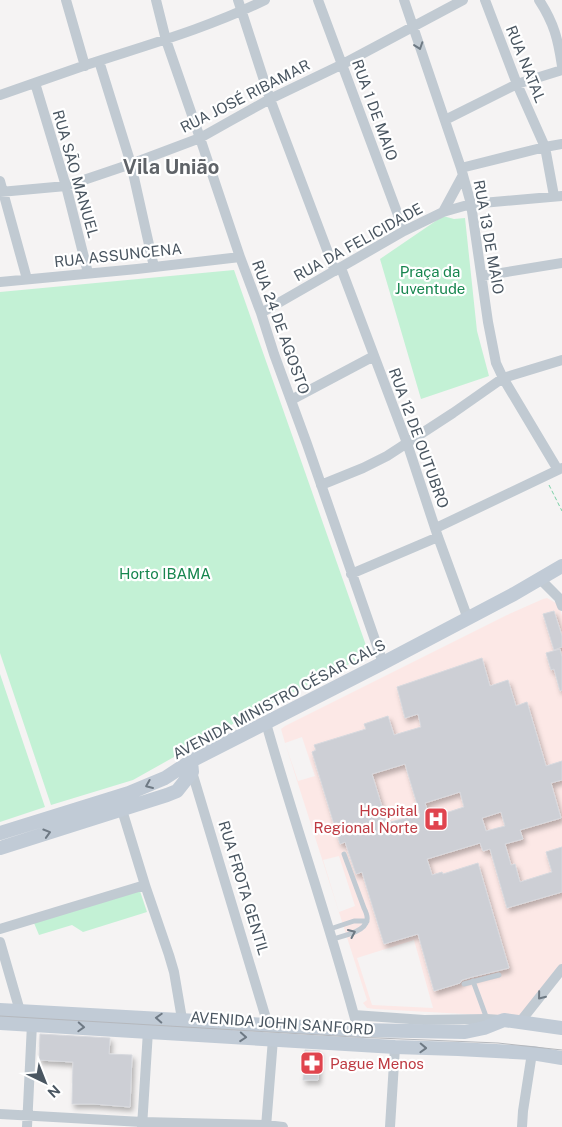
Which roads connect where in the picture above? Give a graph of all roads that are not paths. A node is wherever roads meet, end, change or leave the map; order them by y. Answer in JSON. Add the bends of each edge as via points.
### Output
{"nodes":[{"id":1,"x":66,"y":0,"type":"edge"},
{"id":2,"x":156,"y":0,"type":"edge"},
{"id":3,"x":238,"y":0,"type":"edge"},
{"id":4,"x":265,"y":0,"type":"edge"},
{"id":5,"x":318,"y":0,"type":"edge"},
{"id":6,"x":404,"y":0,"type":"edge"},
{"id":7,"x":463,"y":0,"type":"edge"},
{"id":8,"x":486,"y":0,"type":"edge"},
{"id":9,"x":539,"y":0,"type":"edge"},
{"id":10,"x":241,"y":11,"type":"junction"},
{"id":11,"x":413,"y":27,"type":"junction"},
{"id":12,"x":166,"y":40,"type":"junction"},
{"id":13,"x":99,"y":61,"type":"junction"},
{"id":14,"x":342,"y":64,"type":"junction"},
{"id":15,"x":84,"y":66,"type":"junction"},
{"id":16,"x":562,"y":66,"type":"edge"},
{"id":17,"x":562,"y":70,"type":"edge"},
{"id":18,"x":35,"y":83,"type":"junction"},
{"id":19,"x":517,"y":84,"type":"junction"},
{"id":20,"x":0,"y":95,"type":"edge"},
{"id":21,"x":270,"y":99,"type":"junction"},
{"id":22,"x":445,"y":120,"type":"junction"},
{"id":23,"x":200,"y":138,"type":"junction"},
{"id":24,"x":562,"y":144,"type":"edge"},
{"id":25,"x":544,"y":147,"type":"junction"},
{"id":26,"x":131,"y":164,"type":"junction"},
{"id":27,"x":462,"y":171,"type":"junction"},
{"id":28,"x":66,"y":186,"type":"junction"},
{"id":29,"x":1,"y":188,"type":"edge"},
{"id":30,"x":558,"y":196,"type":"edge"},
{"id":31,"x":471,"y":204,"type":"junction"},
{"id":32,"x":443,"y":212,"type":"junction"},
{"id":33,"x":404,"y":230,"type":"junction"},
{"id":34,"x":240,"y":257,"type":"junction"},
{"id":35,"x":562,"y":263,"type":"edge"},
{"id":36,"x":154,"y":267,"type":"junction"},
{"id":37,"x":338,"y":269,"type":"junction"},
{"id":38,"x":88,"y":273,"type":"junction"},
{"id":39,"x":482,"y":276,"type":"junction"},
{"id":40,"x":28,"y":279,"type":"junction"},
{"id":41,"x":0,"y":282,"type":"edge"},
{"id":42,"x":261,"y":313,"type":"junction"},
{"id":43,"x":374,"y":356,"type":"junction"},
{"id":44,"x":562,"y":360,"type":"edge"},
{"id":45,"x":503,"y":378,"type":"junction"},
{"id":46,"x":291,"y":400,"type":"junction"},
{"id":47,"x":407,"y":443,"type":"junction"},
{"id":48,"x":560,"y":469,"type":"edge"},
{"id":49,"x":321,"y":486,"type":"junction"},
{"id":50,"x":437,"y":533,"type":"junction"},
{"id":51,"x":562,"y":566,"type":"edge"},
{"id":52,"x":351,"y":574,"type":"junction"},
{"id":53,"x":539,"y":578,"type":"junction"},
{"id":54,"x":562,"y":606,"type":"edge"},
{"id":55,"x":468,"y":619,"type":"junction"},
{"id":56,"x":383,"y":663,"type":"junction"},
{"id":57,"x":266,"y":723,"type":"junction"},
{"id":58,"x":191,"y":766,"type":"junction"},
{"id":59,"x":122,"y":810,"type":"junction"},
{"id":60,"x":0,"y":833,"type":"edge"},
{"id":61,"x":0,"y":848,"type":"edge"},
{"id":62,"x":344,"y":854,"type":"dead end"},
{"id":63,"x":145,"y":885,"type":"junction"},
{"id":64,"x":367,"y":921,"type":"junction"},
{"id":65,"x":330,"y":929,"type":"junction"},
{"id":66,"x":0,"y":930,"type":"edge"},
{"id":67,"x":333,"y":939,"type":"junction"},
{"id":68,"x":0,"y":942,"type":"edge"},
{"id":69,"x":562,"y":969,"type":"edge"},
{"id":70,"x":499,"y":975,"type":"dead end"},
{"id":71,"x":473,"y":982,"type":"junction"},
{"id":72,"x":464,"y":984,"type":"dead end"},
{"id":73,"x":0,"y":1010,"type":"edge"},
{"id":74,"x":20,"y":1011,"type":"junction"},
{"id":75,"x":354,"y":1015,"type":"junction"},
{"id":76,"x":182,"y":1019,"type":"junction"},
{"id":77,"x":487,"y":1019,"type":"junction"},
{"id":78,"x":504,"y":1020,"type":"junction"},
{"id":79,"x":0,"y":1022,"type":"edge"},
{"id":80,"x":520,"y":1022,"type":"junction"},
{"id":81,"x":32,"y":1024,"type":"junction"},
{"id":82,"x":562,"y":1028,"type":"edge"},
{"id":83,"x":358,"y":1030,"type":"junction"},
{"id":84,"x":148,"y":1031,"type":"junction"},
{"id":85,"x":270,"y":1032,"type":"junction"},
{"id":86,"x":395,"y":1047,"type":"junction"},
{"id":87,"x":532,"y":1053,"type":"junction"},
{"id":88,"x":562,"y":1058,"type":"edge"},
{"id":89,"x":0,"y":1114,"type":"edge"},
{"id":90,"x":28,"y":1116,"type":"junction"},
{"id":91,"x":142,"y":1124,"type":"edge"},
{"id":92,"x":266,"y":1126,"type":"edge"},
{"id":93,"x":27,"y":1127,"type":"edge"},
{"id":94,"x":283,"y":1127,"type":"edge"},
{"id":95,"x":390,"y":1127,"type":"edge"},
{"id":96,"x":522,"y":1127,"type":"edge"}],
"edges":[{"from":1,"to":15,"type":"street"},
{"from":2,"to":12,"type":"street","name":"RUA 24 DE AGOSTO"},
{"from":3,"to":10,"type":"street","name":"RUA 12 DE OUTUBRO"},
{"from":4,"to":10,"type":"street"},
{"from":5,"to":14,"type":"street","name":"RUA 1 DE MAIO"},
{"from":6,"to":11,"type":"street","name":"RUA 13 DE MAIO"},
{"from":7,"to":11,"type":"street","name":"RUA JOSÉ RIBAMAR"},
{"from":8,"to":19,"type":"street","name":"RUA NATAL"},
{"from":9,"to":16,"type":"street","via":[[558,39]]},
{"from":10,"to":12,"type":"street"},
{"from":10,"to":21,"type":"street","name":"RUA 12 DE OUTUBRO"},
{"from":11,"to":14,"type":"street","name":"RUA JOSÉ RIBAMAR"},
{"from":11,"to":22,"type":"street","name":"RUA 13 DE MAIO","one_way":true},
{"from":12,"to":13,"type":"street"},
{"from":12,"to":23,"type":"street","name":"RUA 24 DE AGOSTO"},
{"from":13,"to":15,"type":"street"},
{"from":13,"to":26,"type":"street"},
{"from":14,"to":21,"type":"street","name":"RUA JOSÉ RIBAMAR"},
{"from":14,"to":33,"type":"street","name":"RUA 1 DE MAIO"},
{"from":15,"to":18,"type":"street"},
{"from":17,"to":19,"type":"street"},
{"from":18,"to":20,"type":"street"},
{"from":18,"to":28,"type":"street","name":"RUA SÃO MANUEL"},
{"from":19,"to":22,"type":"street"},
{"from":19,"to":25,"type":"street","name":"RUA NATAL"},
{"from":21,"to":23,"type":"street","name":"RUA JOSÉ RIBAMAR"},
{"from":21,"to":37,"type":"street","name":"RUA 12 DE OUTUBRO"},
{"from":22,"to":27,"type":"street","name":"RUA 13 DE MAIO"},
{"from":23,"to":26,"type":"street","name":"RUA JOSÉ RIBAMAR"},
{"from":23,"to":34,"type":"street","name":"RUA 24 DE AGOSTO"},
{"from":24,"to":25,"type":"street"},
{"from":25,"to":27,"type":"street"},
{"from":25,"to":30,"type":"street","name":"RUA NATAL"},
{"from":26,"to":28,"type":"street","name":"RUA JOSÉ RIBAMAR"},
{"from":26,"to":36,"type":"street"},
{"from":27,"to":31,"type":"street","name":"RUA 13 DE MAIO"},
{"from":27,"to":32,"type":"street"},
{"from":28,"to":29,"type":"street","name":"RUA JOSÉ RIBAMAR"},
{"from":28,"to":38,"type":"street","name":"RUA SÃO MANUEL"},
{"from":29,"to":40,"type":"street"},
{"from":30,"to":31,"type":"street","name":"RUA DA FELICIDADE"},
{"from":31,"to":32,"type":"street","name":"RUA DA FELICIDADE"},
{"from":31,"to":39,"type":"street","name":"RUA 13 DE MAIO"},
{"from":32,"to":33,"type":"street","name":"RUA DA FELICIDADE"},
{"from":33,"to":37,"type":"street","name":"RUA DA FELICIDADE"},
{"from":34,"to":36,"type":"street","name":"RUA ASSUNCENA"},
{"from":34,"to":42,"type":"street","name":"RUA 24 DE AGOSTO"},
{"from":35,"to":39,"type":"street"},
{"from":36,"to":38,"type":"street","name":"RUA ASSUNCENA"},
{"from":37,"to":42,"type":"street","name":"RUA DA FELICIDADE"},
{"from":37,"to":43,"type":"street","name":"RUA 12 DE OUTUBRO"},
{"from":38,"to":40,"type":"street","name":"RUA ASSUNCENA"},
{"from":39,"to":45,"type":"street","name":"RUA 13 DE MAIO","via":[[496,363]]},
{"from":40,"to":41,"type":"street","name":"RUA ASSUNCENA"},
{"from":42,"to":46,"type":"street","name":"RUA 24 DE AGOSTO"},
{"from":43,"to":46,"type":"street"},
{"from":43,"to":47,"type":"street","name":"RUA 12 DE OUTUBRO"},
{"from":44,"to":45,"type":"street"},
{"from":45,"to":47,"type":"street"},
{"from":45,"to":48,"type":"street","name":"RUA 13 DE MAIO"},
{"from":46,"to":49,"type":"street","name":"RUA 24 DE AGOSTO"},
{"from":47,"to":49,"type":"street","via":[[363,468]]},
{"from":47,"to":50,"type":"street","name":"RUA 12 DE OUTUBRO"},
{"from":48,"to":50,"type":"street"},
{"from":49,"to":52,"type":"street","name":"RUA 24 DE AGOSTO"},
{"from":50,"to":52,"type":"street"},
{"from":50,"to":55,"type":"street","name":"RUA 12 DE OUTUBRO"},
{"from":51,"to":53,"type":"main road","name":"AVENIDA MINISTRO CÉSAR CALS"},
{"from":52,"to":56,"type":"street","name":"RUA 24 DE AGOSTO"},
{"from":53,"to":54,"type":"street","via":[[560,598]]},
{"from":53,"to":55,"type":"main road","name":"AVENIDA MINISTRO CÉSAR CALS"},
{"from":55,"to":56,"type":"main road","name":"AVENIDA MINISTRO CÉSAR CALS"},
{"from":56,"to":57,"type":"main road","name":"AVENIDA MINISTRO CÉSAR CALS"},
{"from":57,"to":58,"type":"main road","name":"AVENIDA MINISTRO CÉSAR CALS"},
{"from":57,"to":65,"type":"street"},
{"from":58,"to":59,"type":"main road","name":"AVENIDA MINISTRO CÉSAR CALS","via":[[177,791]]},
{"from":58,"to":60,"type":"main road","name":"AVENIDA MINISTRO CÉSAR CALS","one_way":true,"via":[[128,793]]},
{"from":58,"to":85,"type":"street","name":"RUA FROTA GENTIL"},
{"from":61,"to":59,"type":"main road","name":"AVENIDA MINISTRO CÉSAR CALS","one_way":true},
{"from":59,"to":63,"type":"street"},
{"from":62,"to":64,"type":"lane"},
{"from":63,"to":66,"type":"street"},
{"from":63,"to":76,"type":"street","via":[[174,972]]},
{"from":64,"to":65,"type":"lane","via":[[354,921]]},
{"from":67,"to":64,"type":"lane","one_way":true,"via":[[354,933]]},
{"from":65,"to":67,"type":"street"},
{"from":67,"to":75,"type":"street"},
{"from":68,"to":74,"type":"street"},
{"from":69,"to":80,"type":"street","one_way":true},
{"from":70,"to":71,"type":"lane"},
{"from":71,"to":72,"type":"lane"},
{"from":71,"to":77,"type":"lane"},
{"from":73,"to":74,"type":"main road","name":"AVENIDA JOHN SANFORD"},
{"from":76,"to":74,"type":"main road","name":"AVENIDA JOHN SANFORD","one_way":true},
{"from":75,"to":77,"type":"street","via":[[424,1020]]},
{"from":75,"to":83,"type":"street"},
{"from":76,"to":85,"type":"main road","name":"AVENIDA JOHN SANFORD"},
{"from":77,"to":78,"type":"street"},
{"from":78,"to":80,"type":"main road","name":"AVENIDA JOHN SANFORD"},
{"from":78,"to":83,"type":"main road","name":"AVENIDA JOHN SANFORD","via":[[465,1032]]},
{"from":79,"to":81,"type":"main road","name":"AVENIDA JOHN SANFORD"},
{"from":80,"to":82,"type":"main road","name":"AVENIDA JOHN SANFORD"},
{"from":81,"to":84,"type":"main road","name":"AVENIDA JOHN SANFORD","one_way":true},
{"from":81,"to":90,"type":"street"},
{"from":83,"to":85,"type":"main road","name":"AVENIDA JOHN SANFORD"},
{"from":84,"to":85,"type":"main road","name":"AVENIDA JOHN SANFORD","one_way":true},
{"from":84,"to":91,"type":"street"},
{"from":85,"to":86,"type":"main road","name":"AVENIDA JOHN SANFORD"},
{"from":85,"to":92,"type":"street"},
{"from":86,"to":87,"type":"main road","name":"AVENIDA JOHN SANFORD","one_way":true},
{"from":86,"to":95,"type":"street"},
{"from":87,"to":88,"type":"main road","name":"AVENIDA JOHN SANFORD"},
{"from":87,"to":96,"type":"street"},
{"from":89,"to":90,"type":"street"},
{"from":90,"to":91,"type":"street"},
{"from":90,"to":93,"type":"street"},
{"from":91,"to":92,"type":"street"},
{"from":92,"to":94,"type":"street"}]}
